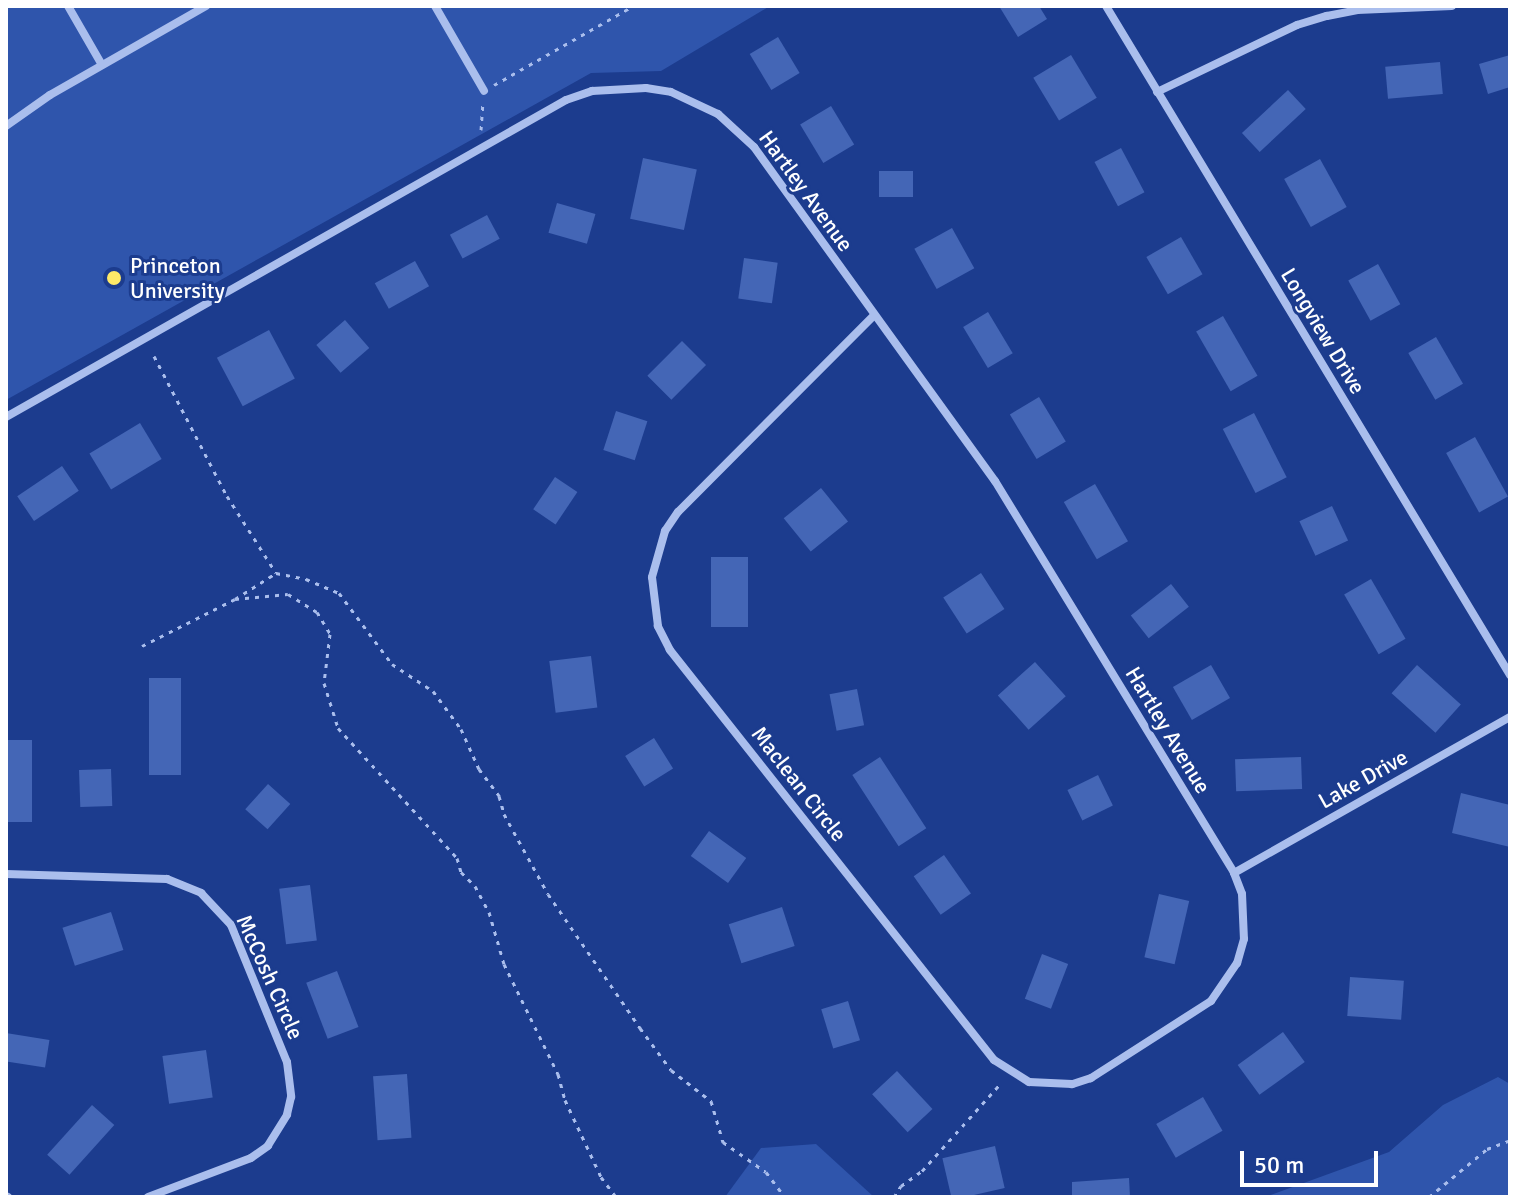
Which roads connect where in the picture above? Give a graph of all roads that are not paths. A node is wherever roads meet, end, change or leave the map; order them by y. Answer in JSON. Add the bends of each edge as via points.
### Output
{"nodes":[{"id":1,"x":68,"y":6,"type":"edge"},
{"id":2,"x":206,"y":6,"type":"edge"},
{"id":3,"x":435,"y":6,"type":"edge"},
{"id":4,"x":1106,"y":6,"type":"edge"},
{"id":5,"x":1452,"y":6,"type":"edge"},
{"id":6,"x":102,"y":65,"type":"junction"},
{"id":7,"x":484,"y":91,"type":"road end"},
{"id":8,"x":1157,"y":92,"type":"junction"},
{"id":9,"x":6,"y":126,"type":"edge"},
{"id":10,"x":874,"y":315,"type":"junction"},
{"id":11,"x":6,"y":417,"type":"edge"},
{"id":12,"x":1510,"y":675,"type":"edge"},
{"id":13,"x":1510,"y":717,"type":"edge"},
{"id":14,"x":1234,"y":873,"type":"junction"},
{"id":15,"x":6,"y":874,"type":"edge"},
{"id":16,"x":1228,"y":981,"type":"joint"},
{"id":17,"x":148,"y":1197,"type":"edge"}],
"edges":[{"from":1,"to":6,"type":"street"},
{"from":2,"to":6,"type":"street"},
{"from":3,"to":7,"type":"street"},
{"from":4,"to":8,"type":"street","name":"Longview Drive"},
{"from":5,"to":8,"type":"street","via":[[1327,16],[1297,25]]},
{"from":6,"to":9,"type":"street"},
{"from":8,"to":12,"type":"street","name":"Longview Drive"},
{"from":10,"to":11,"type":"street","name":"Hartley Avenue","via":[[736,127],[671,92],[622,87],[566,100]]},
{"from":10,"to":14,"type":"street","name":"Hartley Avenue","via":[[995,481]]},
{"from":10,"to":16,"type":"street","name":"Maclean Circle","via":[[665,531],[656,555],[652,600],[670,650],[994,1060],[1009,1072],[1051,1086],[1091,1078],[1211,1001]]},
{"from":13,"to":14,"type":"street","name":"Lake Drive"},
{"from":14,"to":16,"type":"street","name":"Hartley Avenue","via":[[1245,916],[1244,939]]},
{"from":15,"to":17,"type":"street","name":"McCosh Circle","via":[[167,879],[201,893],[231,925],[287,1062],[287,1115],[268,1146],[251,1158]]}]}
